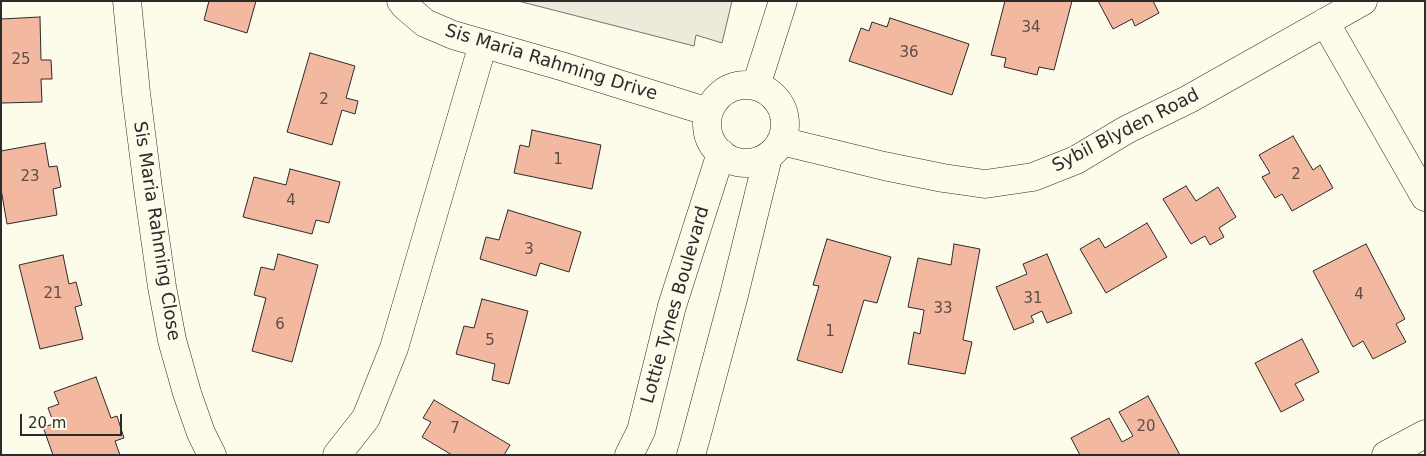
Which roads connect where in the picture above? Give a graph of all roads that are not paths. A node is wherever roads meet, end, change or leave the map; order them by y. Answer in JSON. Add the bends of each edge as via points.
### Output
{"nodes":[{"id":1,"x":127,"y":1,"type":"edge"},
{"id":2,"x":401,"y":1,"type":"edge"},
{"id":3,"x":783,"y":1,"type":"edge"},
{"id":4,"x":1363,"y":1,"type":"edge"},
{"id":5,"x":1325,"y":22,"type":"junction"},
{"id":6,"x":483,"y":44,"type":"junction"},
{"id":7,"x":756,"y":86,"type":"junction"},
{"id":8,"x":709,"y":112,"type":"junction"},
{"id":9,"x":774,"y":149,"type":"junction"},
{"id":10,"x":721,"y":153,"type":"junction"},
{"id":11,"x":1425,"y":197,"type":"edge"},
{"id":12,"x":1425,"y":434,"type":"edge"},
{"id":13,"x":212,"y":455,"type":"edge"},
{"id":14,"x":337,"y":455,"type":"edge"},
{"id":15,"x":629,"y":455,"type":"edge"},
{"id":16,"x":691,"y":455,"type":"edge"},
{"id":17,"x":1386,"y":455,"type":"edge"}],
"edges":[{"from":1,"to":13,"type":"street","name":"Sis Maria Rahming Close","via":[[148,188],[172,340],[187,393]]},
{"from":2,"to":6,"type":"street","name":"Sis Maria Rahming Drive","via":[[425,23]]},
{"from":3,"to":7,"type":"street"},
{"from":4,"to":5,"type":"street","name":"Sybil Blyden Road"},
{"from":5,"to":9,"type":"street","name":"Sybil Blyden Road","via":[[1076,160],[1033,177],[985,184]]},
{"from":5,"to":11,"type":"street"},
{"from":6,"to":8,"type":"street","name":"Sis Maria Rahming Drive"},
{"from":6,"to":14,"type":"street","via":[[394,348],[366,418]]},
{"from":7,"to":8,"type":"street","via":[[741,85],[727,90],[716,99]]},
{"from":7,"to":9,"type":"street","via":[[767,90],[782,108],[785,131]]},
{"from":8,"to":10,"type":"street","via":[[709,135]]},
{"from":9,"to":10,"type":"street","via":[[752,162],[736,161]]},
{"from":9,"to":16,"type":"street"},
{"from":10,"to":15,"type":"street","name":"Lottie Tynes Boulevard","via":[[672,306],[641,431]]},
{"from":12,"to":17,"type":"street"}]}
